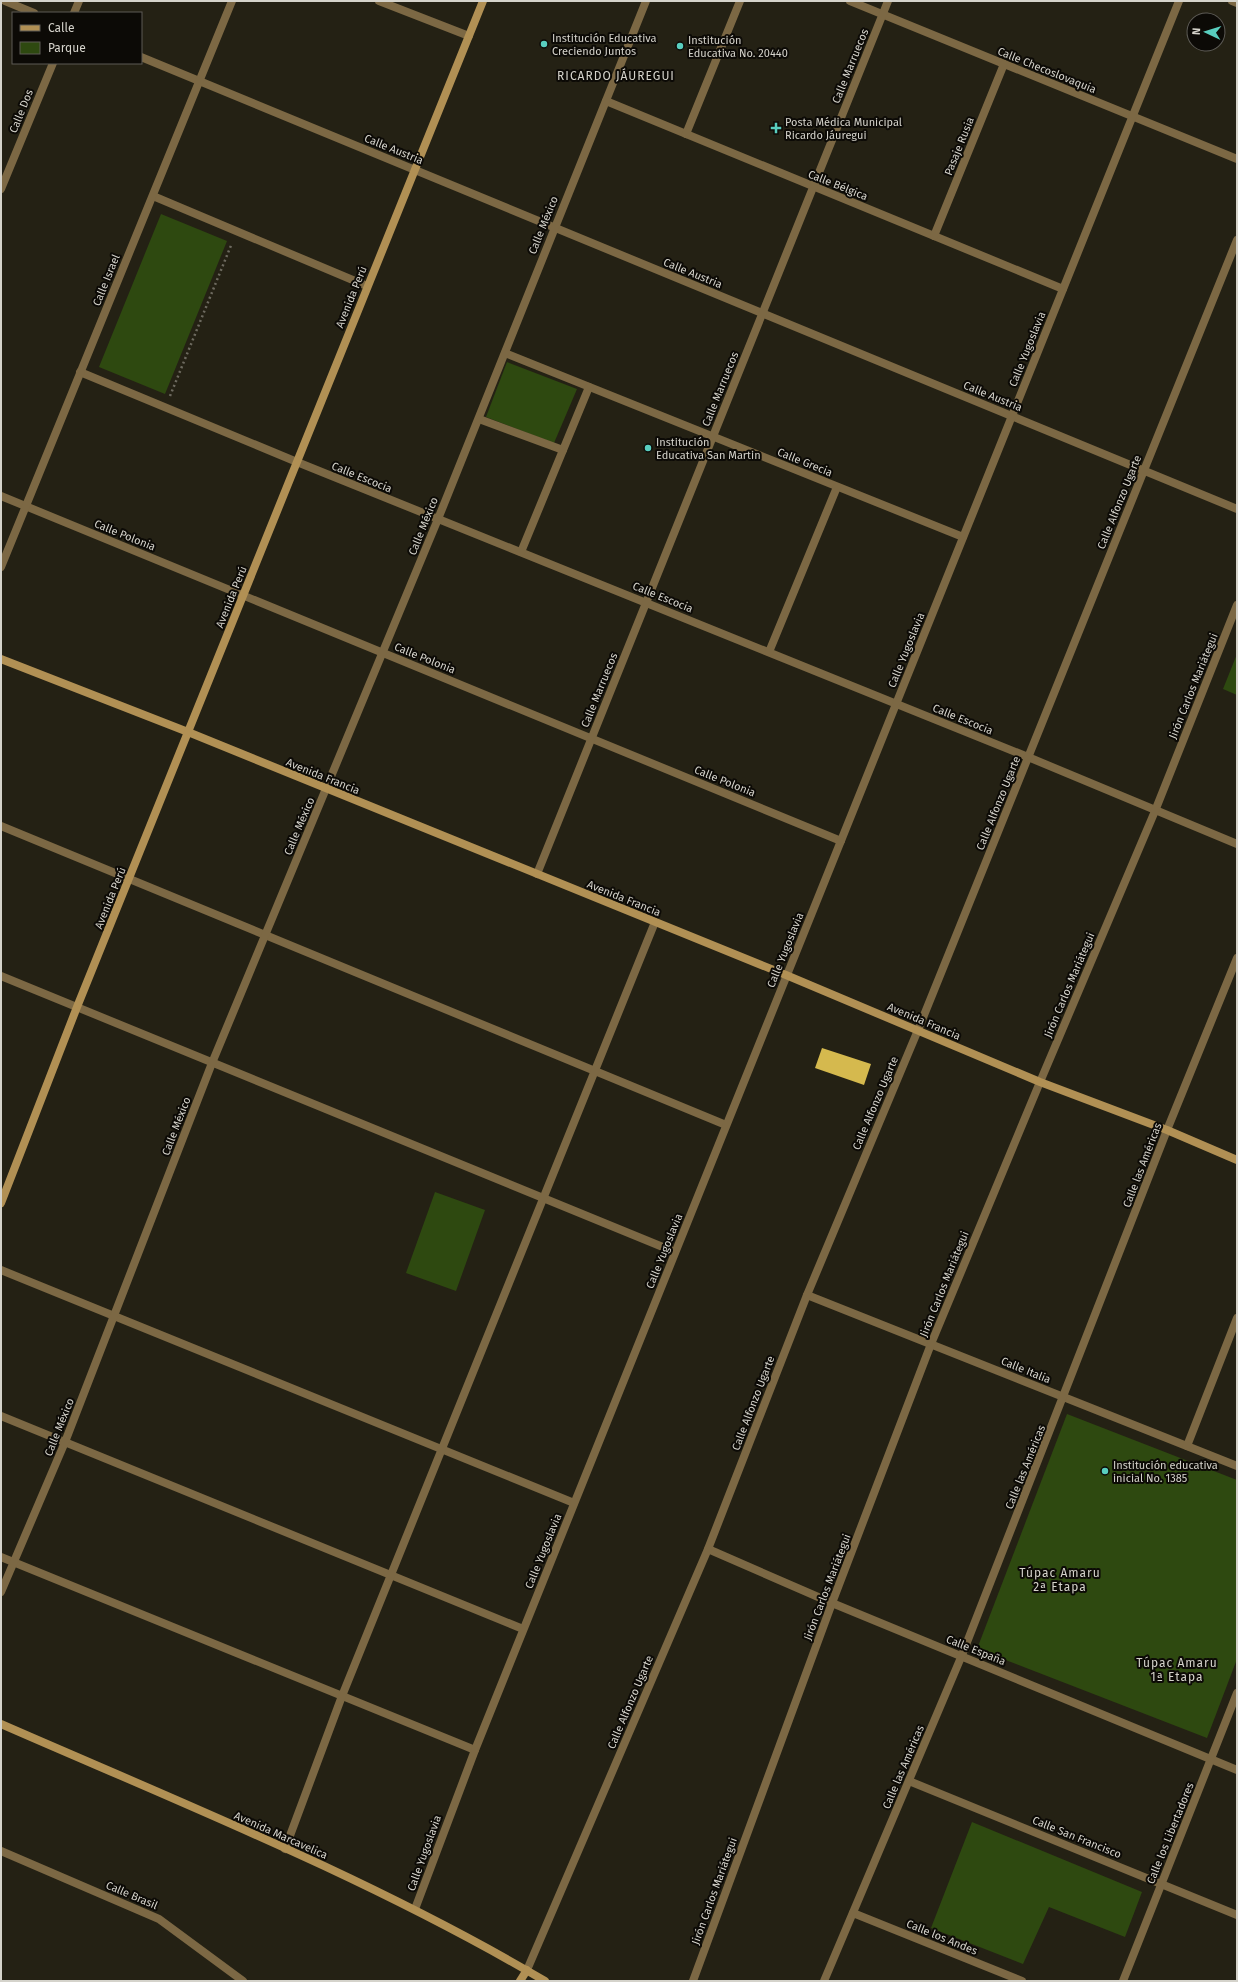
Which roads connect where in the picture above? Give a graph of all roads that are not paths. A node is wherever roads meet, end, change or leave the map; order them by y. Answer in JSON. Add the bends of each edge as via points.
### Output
{"nodes":[{"id":1,"x":5,"y":1,"type":"edge"},
{"id":2,"x":79,"y":1,"type":"edge"},
{"id":3,"x":232,"y":1,"type":"edge"},
{"id":4,"x":379,"y":1,"type":"edge"},
{"id":5,"x":483,"y":1,"type":"edge"},
{"id":6,"x":646,"y":1,"type":"edge"},
{"id":7,"x":740,"y":1,"type":"edge"},
{"id":8,"x":850,"y":1,"type":"edge"},
{"id":9,"x":888,"y":1,"type":"edge"},
{"id":10,"x":1179,"y":1,"type":"edge"},
{"id":11,"x":1232,"y":1,"type":"edge"},
{"id":12,"x":1237,"y":3,"type":"edge"},
{"id":13,"x":32,"y":12,"type":"edge"},
{"id":14,"x":74,"y":12,"type":"edge"},
{"id":15,"x":882,"y":14,"type":"junction"},
{"id":16,"x":469,"y":36,"type":"junction"},
{"id":17,"x":142,"y":57,"type":"edge"},
{"id":18,"x":53,"y":64,"type":"edge"},
{"id":19,"x":1004,"y":64,"type":"junction"},
{"id":20,"x":200,"y":81,"type":"junction"},
{"id":21,"x":606,"y":101,"type":"junction"},
{"id":22,"x":1132,"y":116,"type":"junction"},
{"id":23,"x":686,"y":134,"type":"junction"},
{"id":24,"x":1237,"y":159,"type":"edge"},
{"id":25,"x":415,"y":170,"type":"junction"},
{"id":26,"x":813,"y":186,"type":"junction"},
{"id":27,"x":1,"y":189,"type":"edge"},
{"id":28,"x":152,"y":196,"type":"junction"},
{"id":29,"x":554,"y":227,"type":"junction"},
{"id":30,"x":934,"y":236,"type":"junction"},
{"id":31,"x":1237,"y":240,"type":"edge"},
{"id":32,"x":367,"y":286,"type":"junction"},
{"id":33,"x":1063,"y":289,"type":"junction"},
{"id":34,"x":762,"y":313,"type":"junction"},
{"id":35,"x":505,"y":353,"type":"junction"},
{"id":36,"x":80,"y":372,"type":"junction"},
{"id":37,"x":589,"y":387,"type":"junction"},
{"id":38,"x":1012,"y":416,"type":"junction"},
{"id":39,"x":479,"y":419,"type":"junction"},
{"id":40,"x":713,"y":437,"type":"junction"},
{"id":41,"x":563,"y":450,"type":"junction"},
{"id":42,"x":297,"y":462,"type":"junction"},
{"id":43,"x":1144,"y":470,"type":"junction"},
{"id":44,"x":837,"y":487,"type":"junction"},
{"id":45,"x":1,"y":496,"type":"edge"},
{"id":46,"x":26,"y":506,"type":"junction"},
{"id":47,"x":1237,"y":508,"type":"edge"},
{"id":48,"x":438,"y":519,"type":"junction"},
{"id":49,"x":963,"y":537,"type":"junction"},
{"id":50,"x":521,"y":552,"type":"junction"},
{"id":51,"x":1,"y":566,"type":"edge"},
{"id":52,"x":243,"y":595,"type":"junction"},
{"id":53,"x":646,"y":602,"type":"junction"},
{"id":54,"x":1237,"y":605,"type":"edge"},
{"id":55,"x":769,"y":652,"type":"junction"},
{"id":56,"x":383,"y":653,"type":"junction"},
{"id":57,"x":1,"y":659,"type":"edge"},
{"id":58,"x":896,"y":704,"type":"junction"},
{"id":59,"x":188,"y":732,"type":"junction"},
{"id":60,"x":592,"y":738,"type":"junction"},
{"id":61,"x":1028,"y":757,"type":"junction"},
{"id":62,"x":326,"y":790,"type":"junction"},
{"id":63,"x":1155,"y":811,"type":"junction"},
{"id":64,"x":1,"y":826,"type":"edge"},
{"id":65,"x":841,"y":840,"type":"junction"},
{"id":66,"x":1237,"y":844,"type":"edge"},
{"id":67,"x":537,"y":874,"type":"junction"},
{"id":68,"x":129,"y":879,"type":"junction"},
{"id":69,"x":655,"y":922,"type":"junction"},
{"id":70,"x":265,"y":935,"type":"junction"},
{"id":71,"x":1237,"y":958,"type":"edge"},
{"id":72,"x":786,"y":975,"type":"junction"},
{"id":73,"x":1,"y":976,"type":"edge"},
{"id":74,"x":77,"y":1007,"type":"junction"},
{"id":75,"x":918,"y":1030,"type":"junction"},
{"id":76,"x":212,"y":1063,"type":"junction"},
{"id":77,"x":595,"y":1071,"type":"junction"},
{"id":78,"x":1040,"y":1082,"type":"junction"},
{"id":79,"x":726,"y":1125,"type":"junction"},
{"id":80,"x":1168,"y":1130,"type":"junction"},
{"id":81,"x":1237,"y":1160,"type":"edge"},
{"id":82,"x":543,"y":1198,"type":"junction"},
{"id":83,"x":1,"y":1203,"type":"edge"},
{"id":84,"x":675,"y":1252,"type":"junction"},
{"id":85,"x":1,"y":1270,"type":"edge"},
{"id":86,"x":806,"y":1295,"type":"junction"},
{"id":87,"x":115,"y":1316,"type":"junction"},
{"id":88,"x":1237,"y":1318,"type":"edge"},
{"id":89,"x":931,"y":1344,"type":"junction"},
{"id":90,"x":1064,"y":1397,"type":"junction"},
{"id":91,"x":1,"y":1416,"type":"edge"},
{"id":92,"x":65,"y":1442,"type":"junction"},
{"id":93,"x":1187,"y":1446,"type":"junction"},
{"id":94,"x":442,"y":1449,"type":"junction"},
{"id":95,"x":1237,"y":1466,"type":"edge"},
{"id":96,"x":574,"y":1503,"type":"junction"},
{"id":97,"x":708,"y":1549,"type":"junction"},
{"id":98,"x":1,"y":1557,"type":"edge"},
{"id":99,"x":14,"y":1563,"type":"junction"},
{"id":100,"x":391,"y":1575,"type":"junction"},
{"id":101,"x":1,"y":1592,"type":"edge"},
{"id":102,"x":832,"y":1603,"type":"junction"},
{"id":103,"x":523,"y":1629,"type":"junction"},
{"id":104,"x":962,"y":1655,"type":"junction"},
{"id":105,"x":1237,"y":1693,"type":"edge"},
{"id":106,"x":342,"y":1696,"type":"junction"},
{"id":107,"x":1,"y":1724,"type":"edge"},
{"id":108,"x":475,"y":1750,"type":"junction"},
{"id":109,"x":1212,"y":1759,"type":"junction"},
{"id":110,"x":1237,"y":1770,"type":"edge"},
{"id":111,"x":909,"y":1780,"type":"junction"},
{"id":112,"x":285,"y":1849,"type":"junction"},
{"id":113,"x":1,"y":1850,"type":"edge"},
{"id":114,"x":1161,"y":1884,"type":"junction"},
{"id":115,"x":415,"y":1909,"type":"junction"},
{"id":116,"x":853,"y":1913,"type":"junction"},
{"id":117,"x":1237,"y":1915,"type":"edge"},
{"id":118,"x":527,"y":1970,"type":"junction"},
{"id":119,"x":243,"y":1981,"type":"edge"},
{"id":120,"x":520,"y":1981,"type":"edge"},
{"id":121,"x":545,"y":1981,"type":"edge"},
{"id":122,"x":693,"y":1981,"type":"edge"},
{"id":123,"x":824,"y":1981,"type":"edge"},
{"id":124,"x":1022,"y":1981,"type":"edge"},
{"id":125,"x":1123,"y":1981,"type":"edge"}],
"edges":[{"from":1,"to":13,"type":"street"},
{"from":2,"to":14,"type":"street"},
{"from":3,"to":20,"type":"street","name":"Calle Israel"},
{"from":4,"to":16,"type":"street"},
{"from":5,"to":16,"type":"street","name":"Avenida Perú"},
{"from":6,"to":21,"type":"street","name":"Calle México"},
{"from":7,"to":23,"type":"street"},
{"from":8,"to":15,"type":"street","name":"Calle Checoslovaquia"},
{"from":9,"to":15,"type":"street","name":"Calle Marruecos"},
{"from":10,"to":22,"type":"street","name":"Calle Yugoslavia"},
{"from":11,"to":12,"type":"street"},
{"from":15,"to":19,"type":"street","name":"Calle Checoslovaquia"},
{"from":15,"to":26,"type":"street","name":"Calle Marruecos"},
{"from":16,"to":25,"type":"street","name":"Avenida Perú"},
{"from":17,"to":20,"type":"street","name":"Calle Austria"},
{"from":18,"to":27,"type":"street","name":"Calle Dos"},
{"from":19,"to":22,"type":"street","name":"Calle Checoslovaquia"},
{"from":19,"to":30,"type":"street","name":"Pasaje Rusia"},
{"from":20,"to":25,"type":"street","name":"Calle Austria"},
{"from":20,"to":28,"type":"street","name":"Calle Israel"},
{"from":21,"to":23,"type":"street","name":"Calle Bélgica"},
{"from":21,"to":29,"type":"street","name":"Calle México"},
{"from":22,"to":24,"type":"street","name":"Calle Checoslovaquia"},
{"from":22,"to":33,"type":"street","name":"Calle Yugoslavia"},
{"from":23,"to":26,"type":"street","name":"Calle Bélgica"},
{"from":25,"to":29,"type":"street","name":"Calle Austria"},
{"from":25,"to":32,"type":"street","name":"Avenida Perú"},
{"from":26,"to":30,"type":"street","name":"Calle Bélgica"},
{"from":26,"to":34,"type":"street","name":"Calle Marruecos"},
{"from":28,"to":32,"type":"street"},
{"from":28,"to":36,"type":"street","name":"Calle Israel"},
{"from":29,"to":34,"type":"street","name":"Calle Austria"},
{"from":29,"to":35,"type":"street","name":"Calle México"},
{"from":30,"to":33,"type":"street","name":"Calle Bélgica"},
{"from":31,"to":43,"type":"street","name":"Calle Alfonzo Ugarte"},
{"from":32,"to":42,"type":"street","name":"Avenida Perú"},
{"from":33,"to":38,"type":"street","name":"Calle Yugoslavia"},
{"from":34,"to":38,"type":"street","name":"Calle Austria"},
{"from":34,"to":40,"type":"street","name":"Calle Marruecos"},
{"from":35,"to":37,"type":"street","name":"Calle Grecia"},
{"from":35,"to":39,"type":"street","name":"Calle México"},
{"from":36,"to":42,"type":"street","name":"Calle Escocia"},
{"from":36,"to":46,"type":"street","name":"Calle Israel"},
{"from":37,"to":40,"type":"street","name":"Calle Grecia"},
{"from":37,"to":41,"type":"street"},
{"from":38,"to":43,"type":"street","name":"Calle Austria"},
{"from":38,"to":49,"type":"street","name":"Calle Yugoslavia"},
{"from":39,"to":41,"type":"street"},
{"from":39,"to":48,"type":"street","name":"Calle México"},
{"from":40,"to":44,"type":"street","name":"Calle Grecia"},
{"from":40,"to":53,"type":"street","name":"Calle Marruecos"},
{"from":41,"to":50,"type":"street"},
{"from":42,"to":48,"type":"street","name":"Calle Escocia"},
{"from":42,"to":52,"type":"street","name":"Avenida Perú"},
{"from":43,"to":47,"type":"street","name":"Calle Austria"},
{"from":43,"to":61,"type":"street","name":"Calle Alfonzo Ugarte"},
{"from":44,"to":49,"type":"street","name":"Calle Grecia"},
{"from":44,"to":55,"type":"street"},
{"from":45,"to":46,"type":"street","name":"Calle Polonia"},
{"from":46,"to":51,"type":"street","name":"Calle Israel"},
{"from":46,"to":52,"type":"street","name":"Calle Polonia"},
{"from":48,"to":50,"type":"street","name":"Calle Escocia"},
{"from":48,"to":56,"type":"street","name":"Calle México"},
{"from":49,"to":58,"type":"street","name":"Calle Yugoslavia"},
{"from":50,"to":53,"type":"street","name":"Calle Escocia"},
{"from":52,"to":56,"type":"street","name":"Calle Polonia"},
{"from":52,"to":59,"type":"street","name":"Avenida Perú"},
{"from":53,"to":55,"type":"street","name":"Calle Escocia"},
{"from":53,"to":60,"type":"street","name":"Calle Marruecos"},
{"from":54,"to":63,"type":"street","name":"Jirón Carlos Mariátegui"},
{"from":55,"to":58,"type":"street","name":"Calle Escocia"},
{"from":56,"to":60,"type":"street","name":"Calle Polonia"},
{"from":56,"to":62,"type":"street","name":"Calle México"},
{"from":57,"to":59,"type":"street","name":"Avenida Francia"},
{"from":58,"to":61,"type":"street","name":"Calle Escocia"},
{"from":58,"to":65,"type":"street","name":"Calle Yugoslavia"},
{"from":59,"to":62,"type":"street","name":"Avenida Francia"},
{"from":59,"to":68,"type":"street","name":"Avenida Perú"},
{"from":60,"to":65,"type":"street","name":"Calle Polonia"},
{"from":60,"to":67,"type":"street","name":"Calle Marruecos"},
{"from":61,"to":63,"type":"street","name":"Calle Escocia"},
{"from":61,"to":75,"type":"street","name":"Calle Alfonzo Ugarte"},
{"from":62,"to":67,"type":"street","name":"Avenida Francia"},
{"from":62,"to":70,"type":"street","name":"Calle México"},
{"from":63,"to":66,"type":"street","name":"Calle Escocia"},
{"from":63,"to":78,"type":"street","name":"Jirón Carlos Mariátegui"},
{"from":64,"to":68,"type":"street"},
{"from":65,"to":72,"type":"street","name":"Calle Yugoslavia"},
{"from":67,"to":69,"type":"street","name":"Avenida Francia"},
{"from":68,"to":70,"type":"street"},
{"from":68,"to":74,"type":"street","name":"Avenida Perú"},
{"from":69,"to":72,"type":"street","name":"Avenida Francia"},
{"from":69,"to":77,"type":"street"},
{"from":70,"to":76,"type":"street","name":"Calle México"},
{"from":70,"to":77,"type":"street"},
{"from":71,"to":80,"type":"street","name":"Calle las Américas"},
{"from":72,"to":75,"type":"street","name":"Avenida Francia"},
{"from":72,"to":79,"type":"street","name":"Calle Yugoslavia"},
{"from":73,"to":74,"type":"street"},
{"from":74,"to":76,"type":"street"},
{"from":74,"to":83,"type":"street","name":"Avenida Perú"},
{"from":75,"to":78,"type":"street","name":"Avenida Francia"},
{"from":75,"to":86,"type":"street","name":"Calle Alfonzo Ugarte"},
{"from":76,"to":82,"type":"street"},
{"from":76,"to":87,"type":"street","name":"Calle México"},
{"from":77,"to":79,"type":"street"},
{"from":77,"to":82,"type":"street"},
{"from":78,"to":80,"type":"street","name":"Avenida Francia"},
{"from":78,"to":89,"type":"street","name":"Jirón Carlos Mariátegui"},
{"from":79,"to":84,"type":"street","name":"Calle Yugoslavia"},
{"from":80,"to":81,"type":"street","name":"Avenida Francia"},
{"from":80,"to":90,"type":"street","name":"Calle las Américas"},
{"from":82,"to":84,"type":"street"},
{"from":82,"to":94,"type":"street"},
{"from":84,"to":96,"type":"street","name":"Calle Yugoslavia"},
{"from":85,"to":87,"type":"street"},
{"from":86,"to":89,"type":"street","name":"Calle Italia"},
{"from":86,"to":97,"type":"street","name":"Calle Alfonzo Ugarte"},
{"from":87,"to":92,"type":"street","name":"Calle México"},
{"from":87,"to":94,"type":"street"},
{"from":88,"to":93,"type":"street"},
{"from":89,"to":90,"type":"street","name":"Calle Italia"},
{"from":89,"to":102,"type":"street","name":"Jirón Carlos Mariátegui"},
{"from":90,"to":93,"type":"street","name":"Calle Italia"},
{"from":90,"to":104,"type":"street","name":"Calle las Américas"},
{"from":91,"to":92,"type":"street"},
{"from":92,"to":99,"type":"street","name":"Calle México"},
{"from":92,"to":100,"type":"street"},
{"from":93,"to":95,"type":"street","name":"Calle Italia"},
{"from":94,"to":96,"type":"street"},
{"from":94,"to":100,"type":"street"},
{"from":96,"to":103,"type":"street","name":"Calle Yugoslavia"},
{"from":97,"to":102,"type":"street","name":"Calle España"},
{"from":97,"to":118,"type":"street","name":"Calle Alfonzo Ugarte"},
{"from":98,"to":99,"type":"street"},
{"from":99,"to":101,"type":"street","name":"Calle México"},
{"from":99,"to":106,"type":"street"},
{"from":100,"to":103,"type":"street"},
{"from":100,"to":106,"type":"street"},
{"from":102,"to":104,"type":"street","name":"Calle España"},
{"from":102,"to":122,"type":"street","name":"Jirón Carlos Mariátegui"},
{"from":103,"to":108,"type":"street","name":"Calle Yugoslavia"},
{"from":104,"to":109,"type":"street","name":"Calle España"},
{"from":104,"to":111,"type":"street","name":"Calle las Américas"},
{"from":105,"to":109,"type":"street","name":"Calle los Libertadores"},
{"from":106,"to":108,"type":"street"},
{"from":106,"to":112,"type":"street"},
{"from":107,"to":112,"type":"street","name":"Avenida Marcavelica"},
{"from":108,"to":115,"type":"street","name":"Calle Yugoslavia"},
{"from":109,"to":110,"type":"street","name":"Calle España"},
{"from":109,"to":114,"type":"street","name":"Calle los Libertadores"},
{"from":111,"to":114,"type":"street","name":"Calle San Francisco"},
{"from":111,"to":116,"type":"street","name":"Calle las Américas"},
{"from":112,"to":115,"type":"street","name":"Avenida Marcavelica"},
{"from":113,"to":119,"type":"street","name":"Calle Brasil","via":[[159,1919]]},
{"from":114,"to":117,"type":"street","name":"Calle San Francisco"},
{"from":114,"to":125,"type":"street","name":"Calle los Libertadores"},
{"from":115,"to":118,"type":"street","name":"Avenida Marcavelica"},
{"from":116,"to":123,"type":"street","name":"Calle las Américas"},
{"from":116,"to":124,"type":"street","name":"Calle los Andes"},
{"from":118,"to":120,"type":"street"},
{"from":118,"to":121,"type":"street","name":"Avenida Marcavelica"}]}
